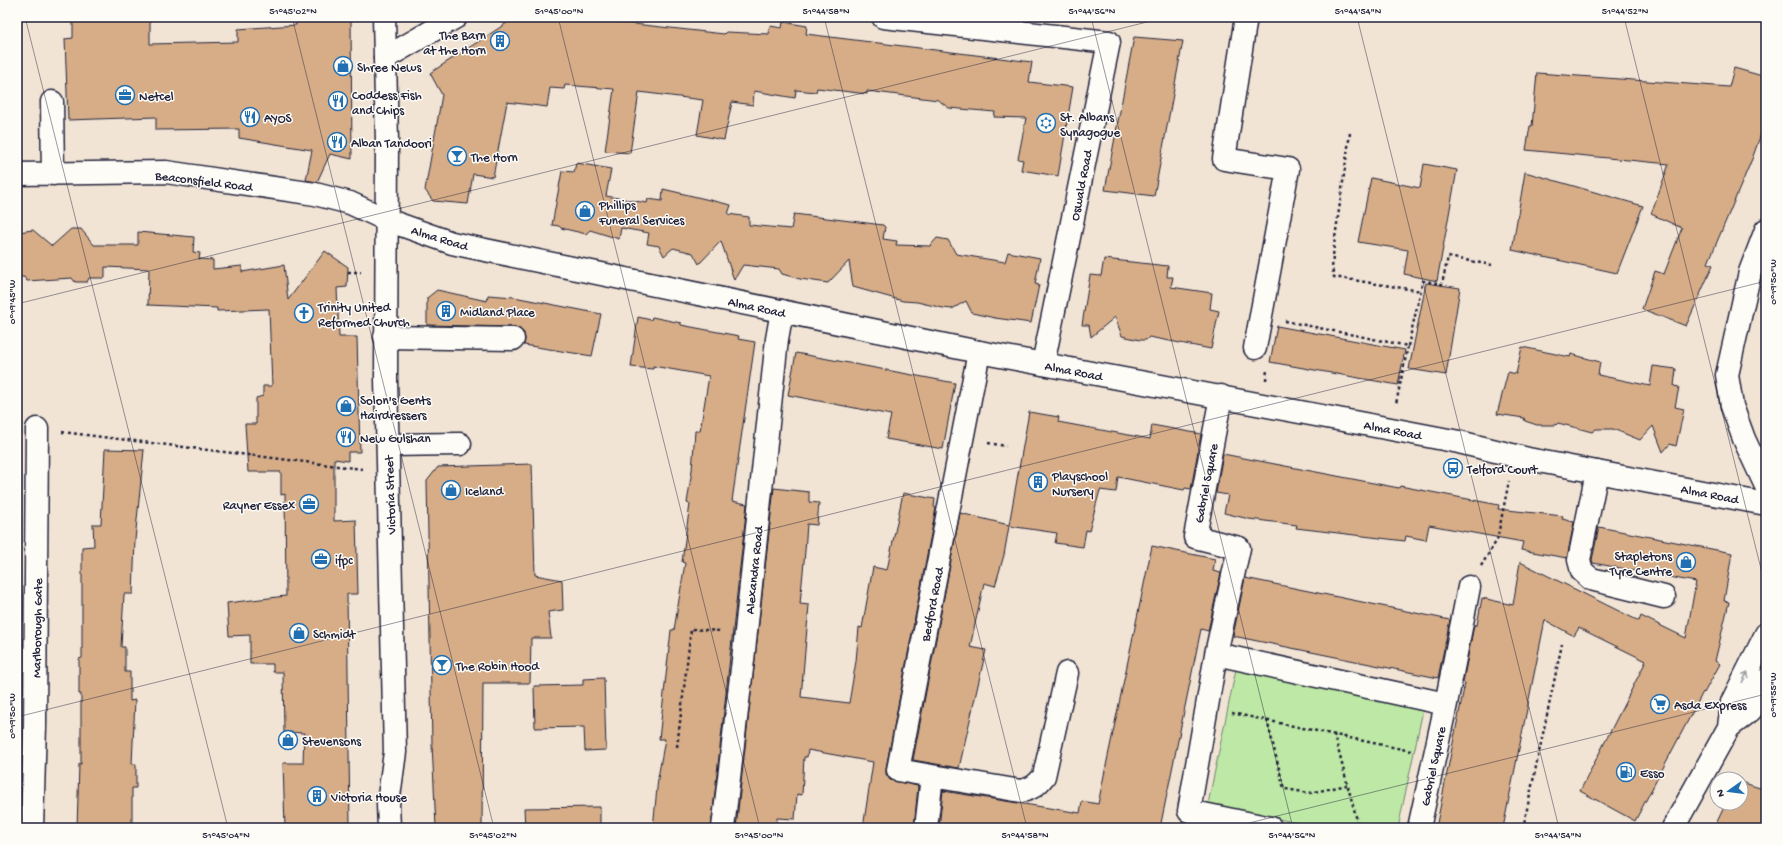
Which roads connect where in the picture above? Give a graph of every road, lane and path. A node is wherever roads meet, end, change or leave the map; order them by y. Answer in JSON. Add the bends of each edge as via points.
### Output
{"nodes":[{"id":1,"x":384,"y":17,"type":"edge"},
{"id":2,"x":456,"y":17,"type":"edge"},
{"id":3,"x":891,"y":17,"type":"edge"},
{"id":4,"x":1246,"y":17,"type":"edge"},
{"id":5,"x":385,"y":58,"type":"junction"},
{"id":6,"x":52,"y":102,"type":"dead end"},
{"id":7,"x":1350,"y":133,"type":"dead end"},
{"id":8,"x":17,"y":174,"type":"edge"},
{"id":9,"x":53,"y":174,"type":"junction"},
{"id":10,"x":387,"y":220,"type":"junction"},
{"id":11,"x":1766,"y":230,"type":"edge"},
{"id":12,"x":1492,"y":265,"type":"dead end"},
{"id":13,"x":348,"y":272,"type":"dead end"},
{"id":14,"x":362,"y":272,"type":"dead end"},
{"id":15,"x":1421,"y":291,"type":"junction"},
{"id":16,"x":782,"y":311,"type":"junction"},
{"id":17,"x":1285,"y":321,"type":"dead end"},
{"id":18,"x":385,"y":337,"type":"junction"},
{"id":19,"x":513,"y":339,"type":"dead end"},
{"id":20,"x":1408,"y":346,"type":"junction"},
{"id":21,"x":1255,"y":348,"type":"dead end"},
{"id":22,"x":979,"y":352,"type":"junction"},
{"id":23,"x":1043,"y":364,"type":"junction"},
{"id":24,"x":1221,"y":396,"type":"junction"},
{"id":25,"x":38,"y":429,"type":"joint"},
{"id":26,"x":1391,"y":429,"type":"junction"},
{"id":27,"x":460,"y":444,"type":"dead end"},
{"id":28,"x":388,"y":445,"type":"junction"},
{"id":29,"x":1514,"y":455,"type":"junction"},
{"id":30,"x":389,"y":472,"type":"junction"},
{"id":31,"x":1597,"y":472,"type":"junction"},
{"id":32,"x":1766,"y":486,"type":"edge"},
{"id":33,"x":1766,"y":504,"type":"edge"},
{"id":34,"x":1469,"y":587,"type":"joint"},
{"id":35,"x":1664,"y":597,"type":"dead end"},
{"id":36,"x":746,"y":632,"type":"junction"},
{"id":37,"x":1766,"y":634,"type":"edge"},
{"id":38,"x":1562,"y":644,"type":"dead end"},
{"id":39,"x":1216,"y":654,"type":"junction"},
{"id":40,"x":1067,"y":673,"type":"dead end"},
{"id":41,"x":1766,"y":680,"type":"edge"},
{"id":42,"x":1446,"y":704,"type":"junction"},
{"id":43,"x":1207,"y":708,"type":"junction"},
{"id":44,"x":1267,"y":720,"type":"junction"},
{"id":45,"x":1729,"y":727,"type":"junction"},
{"id":46,"x":1334,"y":734,"type":"junction"},
{"id":47,"x":677,"y":747,"type":"dead end"},
{"id":48,"x":1434,"y":756,"type":"junction"},
{"id":49,"x":932,"y":776,"type":"junction"},
{"id":50,"x":1347,"y":785,"type":"junction"},
{"id":51,"x":32,"y":828,"type":"edge"},
{"id":52,"x":389,"y":828,"type":"edge"},
{"id":53,"x":723,"y":828,"type":"edge"},
{"id":54,"x":926,"y":828,"type":"edge"},
{"id":55,"x":1271,"y":828,"type":"edge"},
{"id":56,"x":1360,"y":828,"type":"edge"},
{"id":57,"x":1419,"y":828,"type":"edge"},
{"id":58,"x":1523,"y":828,"type":"edge"},
{"id":59,"x":1673,"y":828,"type":"edge"}],
"edges":[{"from":1,"to":5,"type":"street","name":"Victoria Street"},
{"from":2,"to":5,"type":"street"},
{"from":3,"to":23,"type":"street","name":"Oswald Road","via":[[1109,42]]},
{"from":4,"to":21,"type":"street","via":[[1224,159],[1288,169]]},
{"from":5,"to":10,"type":"street","name":"Victoria Street"},
{"from":6,"to":9,"type":"street"},
{"from":7,"to":15,"type":"path","via":[[1334,245],[1334,277]]},
{"from":8,"to":9,"type":"street","name":"Beaconsfield Road"},
{"from":9,"to":10,"type":"street","name":"Beaconsfield Road","via":[[166,172],[315,194],[350,203]]},
{"from":10,"to":16,"type":"street","name":"Alma Road","via":[[452,243]]},
{"from":10,"to":18,"type":"street","name":"Victoria Street"},
{"from":11,"to":32,"type":"street","via":[[1750,272],[1728,375],[1732,406],[1744,440]]},
{"from":12,"to":15,"type":"path","via":[[1448,257],[1442,284],[1423,280]]},
{"from":13,"to":14,"type":"path"},
{"from":15,"to":20,"type":"path"},
{"from":16,"to":22,"type":"street","name":"Alma Road"},
{"from":16,"to":36,"type":"street","name":"Alexandra Road"},
{"from":17,"to":20,"type":"path"},
{"from":18,"to":19,"type":"street"},
{"from":18,"to":28,"type":"street","name":"Victoria Street"},
{"from":20,"to":26,"type":"path"},
{"from":22,"to":23,"type":"street","name":"Alma Road"},
{"from":22,"to":49,"type":"street","name":"Bedford Road","via":[[898,770]]},
{"from":23,"to":24,"type":"street","name":"Alma Road"},
{"from":24,"to":26,"type":"street","name":"Alma Road"},
{"from":24,"to":39,"type":"street","name":"Gabriel Square","via":[[1195,536],[1239,548]]},
{"from":25,"to":30,"type":"path"},
{"from":25,"to":51,"type":"street","name":"Marlborough Gate"},
{"from":26,"to":29,"type":"street","name":"Alma Road"},
{"from":27,"to":28,"type":"street"},
{"from":28,"to":30,"type":"street","name":"Victoria Street"},
{"from":29,"to":31,"type":"street","name":"Alma Road"},
{"from":29,"to":34,"type":"path","via":[[1497,540]]},
{"from":30,"to":52,"type":"street","name":"Victoria Street","via":[[395,752],[388,804]]},
{"from":31,"to":33,"type":"street","name":"Alma Road"},
{"from":31,"to":35,"type":"street","via":[[1579,560],[1582,571],[1591,580]]},
{"from":34,"to":42,"type":"street","name":"Gabriel Square"},
{"from":36,"to":47,"type":"path","via":[[690,629]]},
{"from":36,"to":53,"type":"street","name":"Alexandra Road"},
{"from":45,"to":37,"type":"street","one_way":true,"via":[[1732,702]]},
{"from":38,"to":58,"type":"path"},
{"from":39,"to":42,"type":"street"},
{"from":39,"to":43,"type":"street","name":"Gabriel Square"},
{"from":40,"to":49,"type":"street","via":[[1044,776],[1037,785],[1022,791]]},
{"from":41,"to":45,"type":"street","via":[[1751,710]]},
{"from":42,"to":48,"type":"street","name":"Gabriel Square"},
{"from":43,"to":44,"type":"path"},
{"from":43,"to":55,"type":"street","name":"Gabriel Square","via":[[1189,811]]},
{"from":44,"to":46,"type":"path"},
{"from":44,"to":50,"type":"path","via":[[1285,789],[1310,793]]},
{"from":45,"to":59,"type":"street"},
{"from":46,"to":48,"type":"path"},
{"from":46,"to":50,"type":"path"},
{"from":48,"to":57,"type":"street","name":"Gabriel Square"},
{"from":49,"to":54,"type":"street"},
{"from":50,"to":56,"type":"path"}]}
